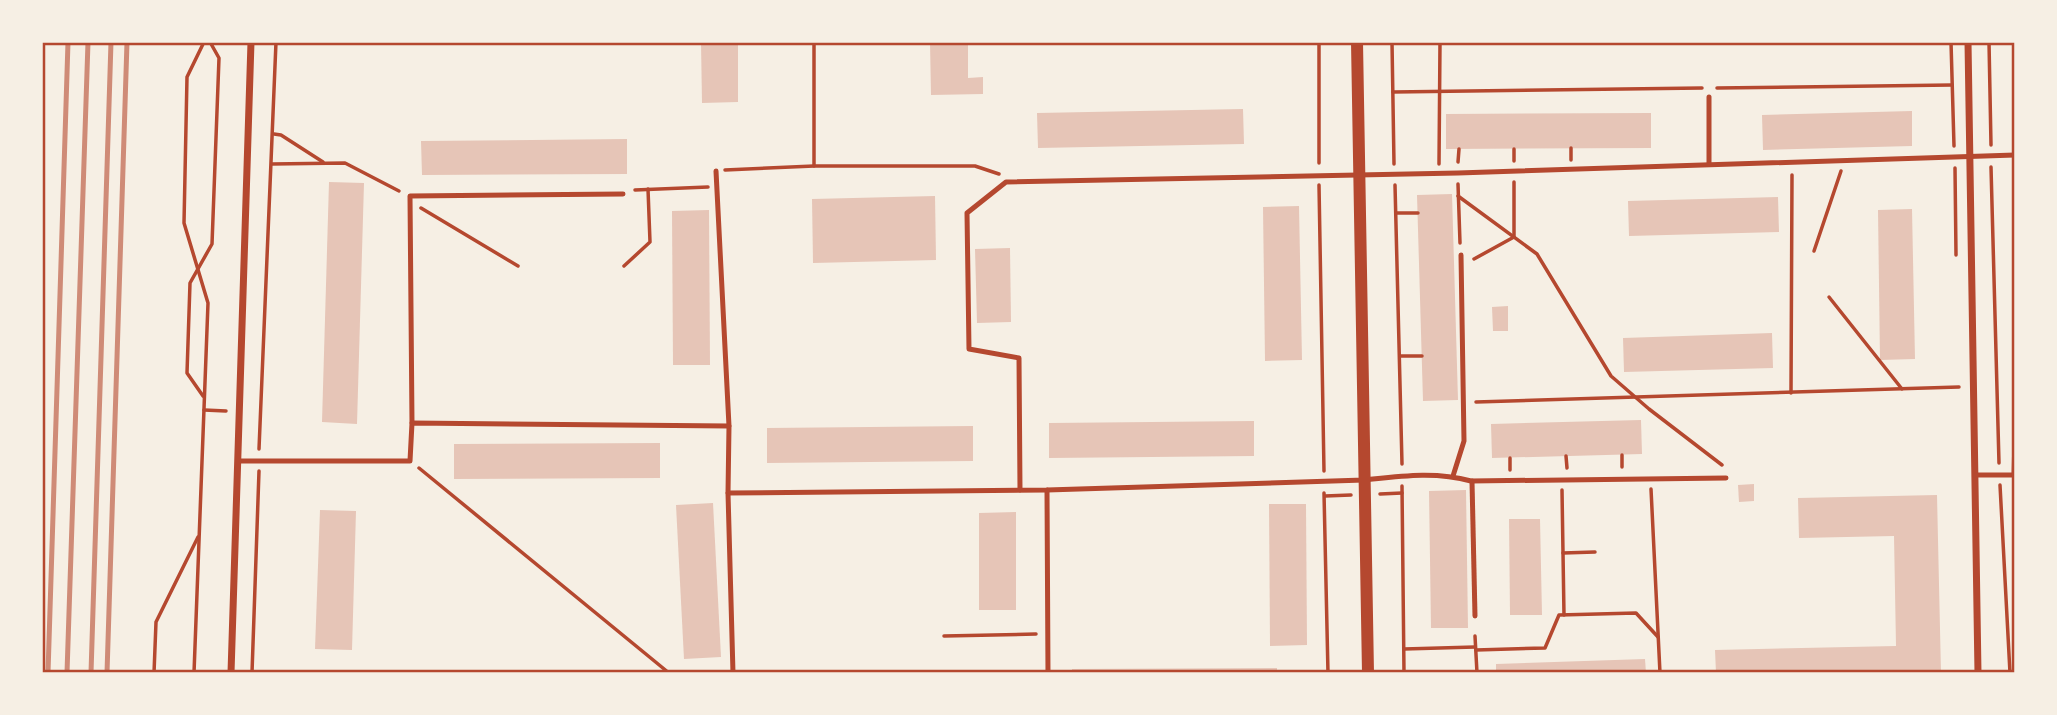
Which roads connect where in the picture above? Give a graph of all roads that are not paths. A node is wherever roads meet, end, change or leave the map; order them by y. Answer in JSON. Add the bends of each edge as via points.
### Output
{"nodes":[{"id":1,"x":251,"y":42,"type":"edge"},
{"id":2,"x":1356,"y":42,"type":"edge"},
{"id":3,"x":1968,"y":42,"type":"edge"},
{"id":4,"x":1709,"y":97,"type":"dead end"},
{"id":5,"x":2015,"y":155,"type":"edge"},
{"id":6,"x":1970,"y":157,"type":"junction"},
{"id":7,"x":1709,"y":164,"type":"junction"},
{"id":8,"x":716,"y":171,"type":"road end"},
{"id":9,"x":1359,"y":174,"type":"junction"},
{"id":10,"x":623,"y":194,"type":"dead end"},
{"id":11,"x":1461,"y":255,"type":"road end"},
{"id":12,"x":412,"y":423,"type":"junction"},
{"id":13,"x":729,"y":426,"type":"junction"},
{"id":14,"x":2015,"y":438,"type":"edge"},
{"id":15,"x":239,"y":461,"type":"junction"},
{"id":16,"x":1975,"y":475,"type":"junction"},
{"id":17,"x":2015,"y":475,"type":"edge"},
{"id":18,"x":1453,"y":476,"type":"junction"},
{"id":19,"x":1726,"y":478,"type":"road end"},
{"id":20,"x":1364,"y":480,"type":"junction"},
{"id":21,"x":1472,"y":481,"type":"junction"},
{"id":22,"x":1020,"y":490,"type":"junction"},
{"id":23,"x":1048,"y":490,"type":"junction"},
{"id":24,"x":728,"y":493,"type":"junction"},
{"id":25,"x":1475,"y":615,"type":"dead end"},
{"id":26,"x":231,"y":673,"type":"edge"},
{"id":27,"x":733,"y":673,"type":"edge"},
{"id":28,"x":1048,"y":673,"type":"edge"},
{"id":29,"x":1368,"y":673,"type":"edge"},
{"id":30,"x":1978,"y":673,"type":"edge"}],
"edges":[{"from":1,"to":15,"type":"street"},
{"from":2,"to":9,"type":"street"},
{"from":3,"to":6,"type":"street"},
{"from":4,"to":7,"type":"lane"},
{"from":5,"to":6,"type":"lane"},
{"from":6,"to":7,"type":"lane"},
{"from":6,"to":16,"type":"street"},
{"from":7,"to":9,"type":"lane"},
{"from":8,"to":13,"type":"lane"},
{"from":9,"to":20,"type":"street"},
{"from":9,"to":22,"type":"lane","via":[[1006,181],[967,213],[969,349],[1019,358]]},
{"from":10,"to":12,"type":"lane","via":[[410,199]]},
{"from":11,"to":18,"type":"lane","via":[[1464,441]]},
{"from":12,"to":13,"type":"lane"},
{"from":12,"to":15,"type":"lane","via":[[410,461]]},
{"from":13,"to":24,"type":"lane"},
{"from":14,"to":17,"type":"lane"},
{"from":15,"to":26,"type":"street"},
{"from":16,"to":17,"type":"lane"},
{"from":16,"to":30,"type":"street"},
{"from":18,"to":20,"type":"lane"},
{"from":18,"to":21,"type":"lane"},
{"from":19,"to":21,"type":"lane"},
{"from":20,"to":23,"type":"lane"},
{"from":20,"to":29,"type":"street"},
{"from":21,"to":25,"type":"lane"},
{"from":22,"to":23,"type":"lane"},
{"from":22,"to":24,"type":"lane"},
{"from":23,"to":28,"type":"lane"},
{"from":24,"to":27,"type":"lane"}]}
